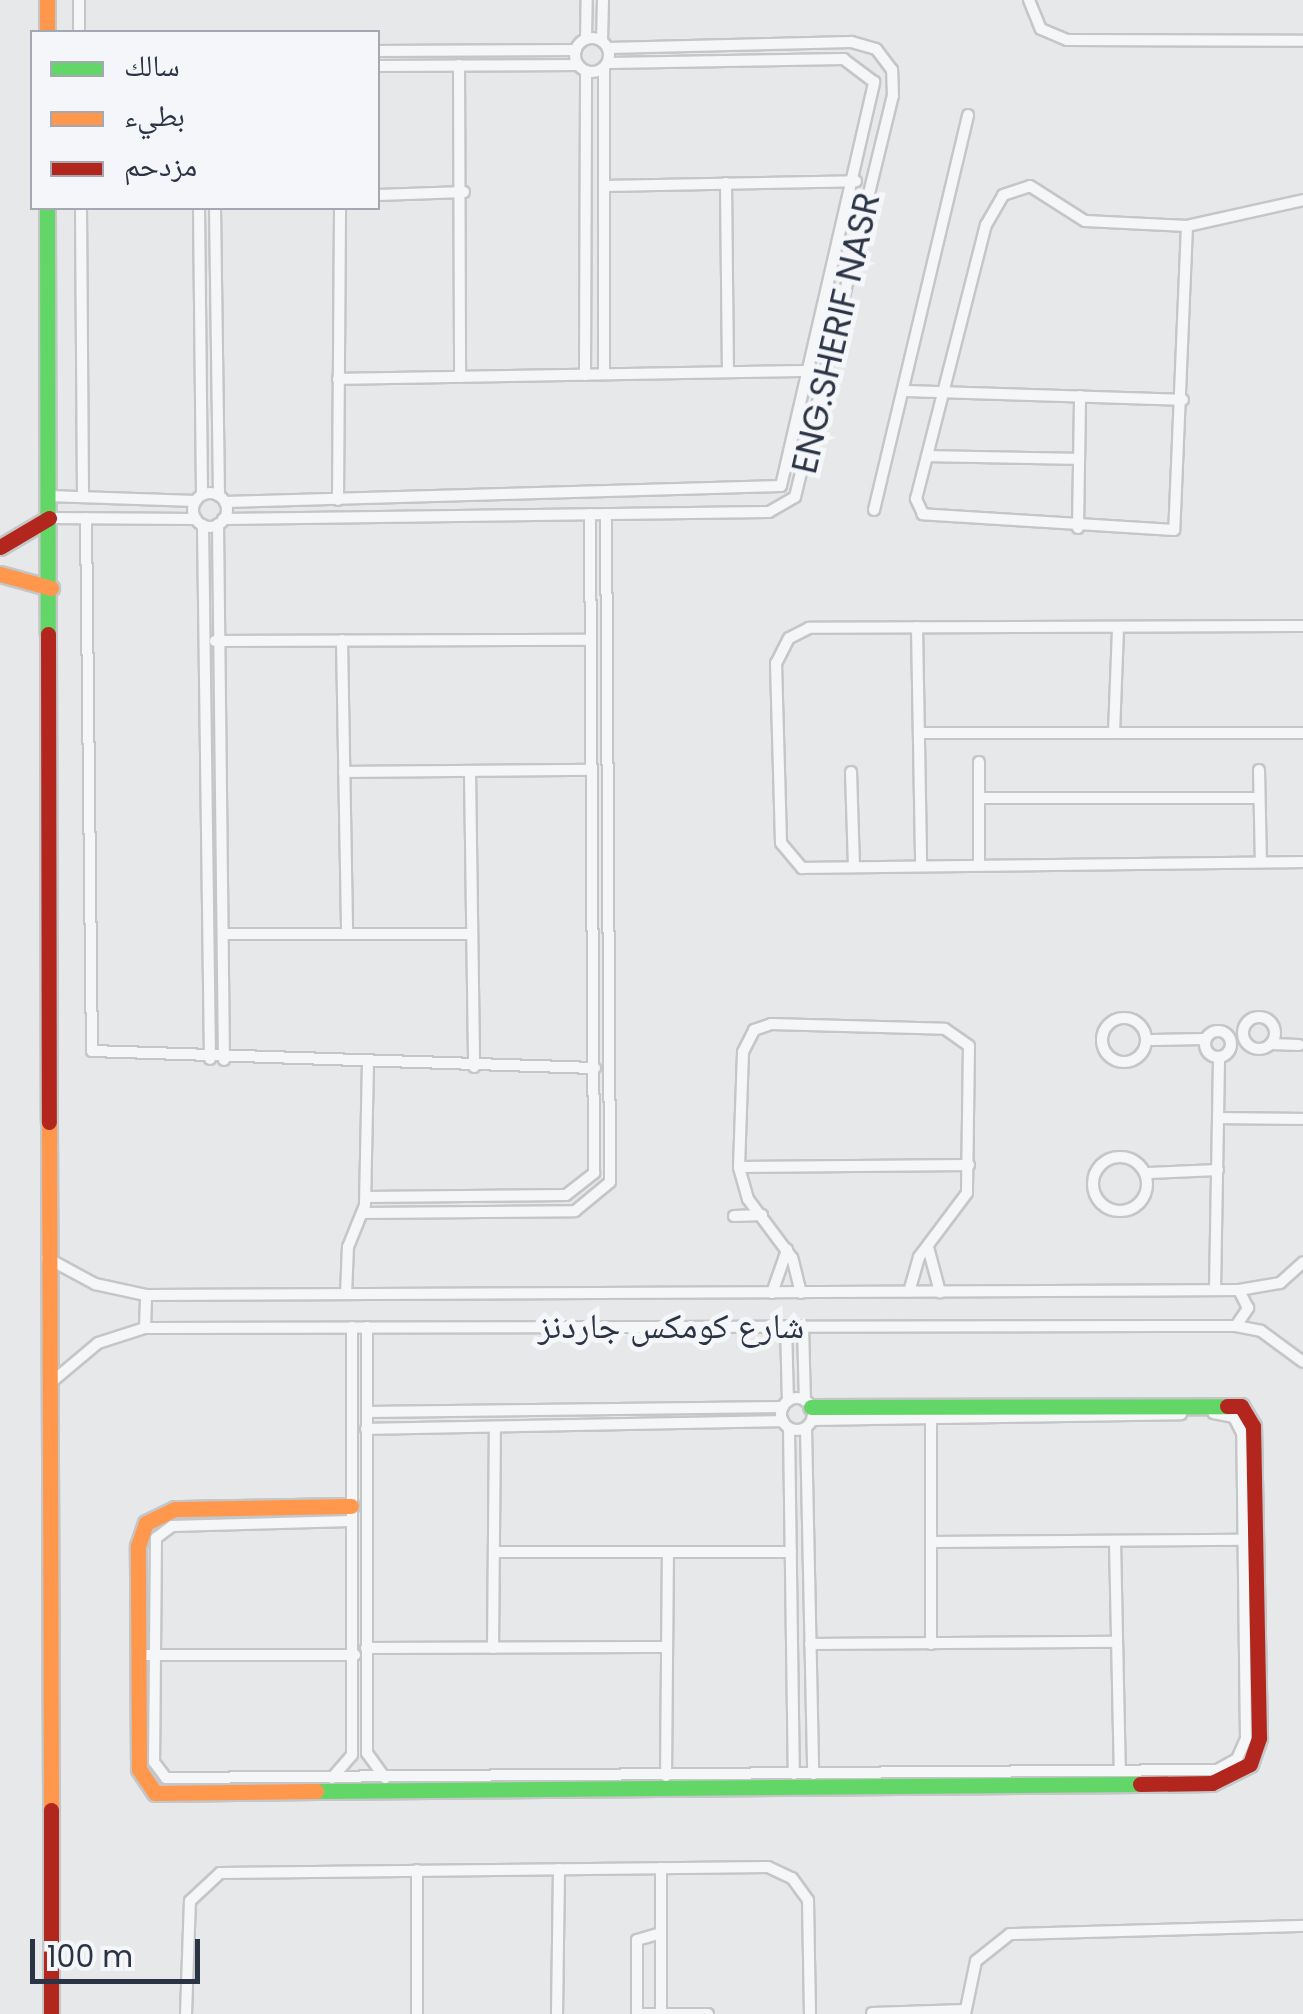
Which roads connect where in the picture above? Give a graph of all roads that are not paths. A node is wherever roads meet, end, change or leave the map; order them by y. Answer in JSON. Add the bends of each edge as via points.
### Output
{"nodes":[{"id":1,"x":79,"y":0,"type":"edge"},
{"id":2,"x":586,"y":0,"type":"edge"},
{"id":3,"x":602,"y":0,"type":"edge"},
{"id":4,"x":1029,"y":0,"type":"edge"},
{"id":5,"x":48,"y":2,"type":"edge"},
{"id":6,"x":47,"y":30,"type":"edge"},
{"id":7,"x":79,"y":30,"type":"edge"},
{"id":8,"x":586,"y":39,"type":"junction"},
{"id":9,"x":1303,"y":41,"type":"edge"},
{"id":10,"x":605,"y":45,"type":"junction"},
{"id":11,"x":576,"y":50,"type":"junction"},
{"id":12,"x":380,"y":51,"type":"edge"},
{"id":13,"x":459,"y":65,"type":"junction"},
{"id":14,"x":380,"y":66,"type":"edge"},
{"id":15,"x":606,"y":66,"type":"junction"},
{"id":16,"x":582,"y":68,"type":"junction"},
{"id":17,"x":968,"y":115,"type":"dead end"},
{"id":18,"x":856,"y":181,"type":"junction"},
{"id":19,"x":726,"y":184,"type":"junction"},
{"id":20,"x":604,"y":186,"type":"junction"},
{"id":21,"x":464,"y":192,"type":"junction"},
{"id":22,"x":380,"y":194,"type":"edge"},
{"id":23,"x":1303,"y":200,"type":"edge"},
{"id":24,"x":47,"y":210,"type":"edge"},
{"id":25,"x":80,"y":210,"type":"edge"},
{"id":26,"x":199,"y":210,"type":"edge"},
{"id":27,"x":215,"y":210,"type":"edge"},
{"id":28,"x":340,"y":210,"type":"edge"},
{"id":29,"x":1187,"y":226,"type":"junction"},
{"id":30,"x":835,"y":268,"type":"junction"},
{"id":31,"x":851,"y":272,"type":"junction"},
{"id":32,"x":217,"y":323,"type":"junction"},
{"id":33,"x":200,"y":324,"type":"junction"},
{"id":34,"x":810,"y":371,"type":"junction"},
{"id":35,"x":728,"y":372,"type":"junction"},
{"id":36,"x":604,"y":374,"type":"junction"},
{"id":37,"x":585,"y":375,"type":"junction"},
{"id":38,"x":460,"y":377,"type":"junction"},
{"id":39,"x":338,"y":379,"type":"junction"},
{"id":40,"x":902,"y":391,"type":"junction"},
{"id":41,"x":944,"y":392,"type":"junction"},
{"id":42,"x":1080,"y":396,"type":"junction"},
{"id":43,"x":1183,"y":400,"type":"junction"},
{"id":44,"x":928,"y":456,"type":"junction"},
{"id":45,"x":1079,"y":460,"type":"junction"},
{"id":46,"x":48,"y":496,"type":"junction"},
{"id":47,"x":83,"y":496,"type":"junction"},
{"id":48,"x":199,"y":498,"type":"junction"},
{"id":49,"x":460,"y":498,"type":"junction"},
{"id":50,"x":122,"y":499,"type":"junction"},
{"id":51,"x":222,"y":499,"type":"junction"},
{"id":52,"x":338,"y":500,"type":"junction"},
{"id":53,"x":874,"y":510,"type":"dead end"},
{"id":54,"x":590,"y":514,"type":"junction"},
{"id":55,"x":606,"y":514,"type":"junction"},
{"id":56,"x":460,"y":516,"type":"junction"},
{"id":57,"x":122,"y":517,"type":"junction"},
{"id":58,"x":48,"y":518,"type":"junction"},
{"id":59,"x":86,"y":518,"type":"junction"},
{"id":60,"x":199,"y":522,"type":"junction"},
{"id":61,"x":221,"y":522,"type":"junction"},
{"id":62,"x":1078,"y":528,"type":"junction"},
{"id":63,"x":0,"y":546,"type":"edge"},
{"id":64,"x":0,"y":574,"type":"edge"},
{"id":65,"x":51,"y":588,"type":"junction"},
{"id":66,"x":1303,"y":626,"type":"edge"},
{"id":67,"x":917,"y":627,"type":"junction"},
{"id":68,"x":1118,"y":629,"type":"junction"},
{"id":69,"x":342,"y":640,"type":"junction"},
{"id":70,"x":591,"y":640,"type":"junction"},
{"id":71,"x":204,"y":641,"type":"junction"},
{"id":72,"x":219,"y":641,"type":"junction"},
{"id":73,"x":919,"y":732,"type":"junction"},
{"id":74,"x":1114,"y":733,"type":"junction"},
{"id":75,"x":1303,"y":733,"type":"edge"},
{"id":76,"x":979,"y":762,"type":"dead end"},
{"id":77,"x":592,"y":770,"type":"junction"},
{"id":78,"x":1259,"y":770,"type":"dead end"},
{"id":79,"x":470,"y":771,"type":"junction"},
{"id":80,"x":344,"y":772,"type":"junction"},
{"id":81,"x":852,"y":772,"type":"dead end"},
{"id":82,"x":979,"y":798,"type":"junction"},
{"id":83,"x":1260,"y":798,"type":"junction"},
{"id":84,"x":1261,"y":862,"type":"junction"},
{"id":85,"x":1303,"y":862,"type":"edge"},
{"id":86,"x":979,"y":865,"type":"junction"},
{"id":87,"x":921,"y":866,"type":"junction"},
{"id":88,"x":854,"y":867,"type":"junction"},
{"id":89,"x":223,"y":934,"type":"junction"},
{"id":90,"x":347,"y":934,"type":"junction"},
{"id":91,"x":472,"y":934,"type":"junction"},
{"id":92,"x":209,"y":949,"type":"junction"},
{"id":93,"x":224,"y":950,"type":"junction"},
{"id":94,"x":1230,"y":1036,"type":"junction"},
{"id":95,"x":1248,"y":1036,"type":"junction"},
{"id":96,"x":1152,"y":1040,"type":"junction"},
{"id":97,"x":1206,"y":1040,"type":"junction"},
{"id":98,"x":1271,"y":1044,"type":"junction"},
{"id":99,"x":1299,"y":1045,"type":"dead end"},
{"id":100,"x":1219,"y":1058,"type":"junction"},
{"id":101,"x":210,"y":1059,"type":"junction"},
{"id":102,"x":224,"y":1060,"type":"junction"},
{"id":103,"x":368,"y":1066,"type":"junction"},
{"id":104,"x":474,"y":1067,"type":"junction"},
{"id":105,"x":595,"y":1068,"type":"junction"},
{"id":106,"x":1218,"y":1118,"type":"junction"},
{"id":107,"x":1303,"y":1119,"type":"edge"},
{"id":108,"x":969,"y":1165,"type":"junction"},
{"id":109,"x":739,"y":1167,"type":"junction"},
{"id":110,"x":1218,"y":1170,"type":"junction"},
{"id":111,"x":1150,"y":1173,"type":"junction"},
{"id":112,"x":366,"y":1197,"type":"junction"},
{"id":113,"x":364,"y":1212,"type":"junction"},
{"id":114,"x":762,"y":1215,"type":"junction"},
{"id":115,"x":734,"y":1216,"type":"dead end"},
{"id":116,"x":928,"y":1247,"type":"junction"},
{"id":117,"x":787,"y":1250,"type":"junction"},
{"id":118,"x":46,"y":1257,"type":"junction"},
{"id":119,"x":1303,"y":1262,"type":"edge"},
{"id":120,"x":1215,"y":1290,"type":"junction"},
{"id":121,"x":1239,"y":1290,"type":"junction"},
{"id":122,"x":909,"y":1292,"type":"junction"},
{"id":123,"x":940,"y":1292,"type":"junction"},
{"id":124,"x":772,"y":1293,"type":"junction"},
{"id":125,"x":801,"y":1293,"type":"junction"},
{"id":126,"x":346,"y":1294,"type":"junction"},
{"id":127,"x":146,"y":1295,"type":"junction"},
{"id":128,"x":786,"y":1326,"type":"junction"},
{"id":129,"x":803,"y":1326,"type":"junction"},
{"id":130,"x":1236,"y":1326,"type":"junction"},
{"id":131,"x":352,"y":1327,"type":"junction"},
{"id":132,"x":367,"y":1327,"type":"junction"},
{"id":133,"x":145,"y":1328,"type":"junction"},
{"id":134,"x":1303,"y":1362,"type":"edge"},
{"id":135,"x":46,"y":1386,"type":"junction"},
{"id":136,"x":786,"y":1404,"type":"junction"},
{"id":137,"x":366,"y":1412,"type":"junction"},
{"id":138,"x":809,"y":1414,"type":"junction"},
{"id":139,"x":932,"y":1417,"type":"junction"},
{"id":140,"x":786,"y":1424,"type":"junction"},
{"id":141,"x":495,"y":1426,"type":"junction"},
{"id":142,"x":366,"y":1430,"type":"junction"},
{"id":143,"x":351,"y":1514,"type":"junction"},
{"id":144,"x":1242,"y":1540,"type":"junction"},
{"id":145,"x":1116,"y":1541,"type":"junction"},
{"id":146,"x":931,"y":1542,"type":"junction"},
{"id":147,"x":494,"y":1552,"type":"junction"},
{"id":148,"x":668,"y":1552,"type":"junction"},
{"id":149,"x":791,"y":1552,"type":"junction"},
{"id":150,"x":1118,"y":1642,"type":"junction"},
{"id":151,"x":810,"y":1644,"type":"junction"},
{"id":152,"x":931,"y":1644,"type":"junction"},
{"id":153,"x":667,"y":1647,"type":"junction"},
{"id":154,"x":493,"y":1648,"type":"junction"},
{"id":155,"x":366,"y":1652,"type":"junction"},
{"id":156,"x":146,"y":1655,"type":"junction"},
{"id":157,"x":350,"y":1655,"type":"junction"},
{"id":158,"x":1120,"y":1771,"type":"junction"},
{"id":159,"x":794,"y":1774,"type":"junction"},
{"id":160,"x":813,"y":1774,"type":"junction"},
{"id":161,"x":666,"y":1776,"type":"junction"},
{"id":162,"x":386,"y":1778,"type":"junction"},
{"id":163,"x":330,"y":1779,"type":"junction"},
{"id":164,"x":661,"y":1868,"type":"junction"},
{"id":165,"x":560,"y":1869,"type":"junction"},
{"id":166,"x":417,"y":1870,"type":"junction"},
{"id":167,"x":1303,"y":1926,"type":"edge"},
{"id":168,"x":661,"y":1933,"type":"junction"},
{"id":169,"x":966,"y":2012,"type":"edge"},
{"id":170,"x":661,"y":2013,"type":"edge"},
{"id":171,"x":872,"y":2013,"type":"edge"},
{"id":172,"x":51,"y":2014,"type":"edge"},
{"id":173,"x":186,"y":2014,"type":"edge"},
{"id":174,"x":417,"y":2014,"type":"edge"},
{"id":175,"x":557,"y":2014,"type":"edge"},
{"id":176,"x":708,"y":2014,"type":"edge"},
{"id":177,"x":810,"y":2014,"type":"edge"}],
"edges":[{"from":1,"to":7,"type":"street"},
{"from":2,"to":8,"type":"street"},
{"from":3,"to":10,"type":"street"},
{"from":4,"to":9,"type":"street","via":[[1041,30],[1067,40]]},
{"from":5,"to":6,"type":"street"},
{"from":8,"to":10,"type":"street","name":"ENG.SHERIF NASR"},
{"from":8,"to":11,"type":"street"},
{"from":10,"to":15,"type":"street"},
{"from":10,"to":31,"type":"street","name":"ENG.SHERIF NASR","via":[[851,42],[882,55],[894,87]]},
{"from":11,"to":12,"type":"street"},
{"from":11,"to":16,"type":"street"},
{"from":13,"to":14,"type":"street"},
{"from":13,"to":16,"type":"street"},
{"from":13,"to":21,"type":"street"},
{"from":15,"to":16,"type":"street"},
{"from":15,"to":18,"type":"street","via":[[859,64],[876,98]]},
{"from":15,"to":20,"type":"street"},
{"from":16,"to":37,"type":"street"},
{"from":17,"to":40,"type":"street"},
{"from":18,"to":19,"type":"street"},
{"from":18,"to":30,"type":"street"},
{"from":19,"to":20,"type":"street"},
{"from":19,"to":35,"type":"street"},
{"from":20,"to":36,"type":"street"},
{"from":21,"to":22,"type":"street"},
{"from":21,"to":38,"type":"street"},
{"from":23,"to":29,"type":"street"},
{"from":24,"to":46,"type":"street"},
{"from":25,"to":47,"type":"street"},
{"from":26,"to":33,"type":"street"},
{"from":27,"to":32,"type":"street"},
{"from":28,"to":39,"type":"street"},
{"from":29,"to":41,"type":"street","via":[[1086,221],[1036,187],[1008,190],[986,226]]},
{"from":29,"to":43,"type":"street"},
{"from":30,"to":31,"type":"street"},
{"from":30,"to":34,"type":"street"},
{"from":31,"to":55,"type":"street","name":"ENG.SHERIF NASR","via":[[791,502],[769,512]]},
{"from":32,"to":33,"type":"street"},
{"from":32,"to":51,"type":"street"},
{"from":33,"to":48,"type":"street"},
{"from":34,"to":35,"type":"street"},
{"from":34,"to":49,"type":"street","via":[[774,491]]},
{"from":35,"to":36,"type":"street"},
{"from":36,"to":37,"type":"street"},
{"from":37,"to":38,"type":"street"},
{"from":38,"to":39,"type":"street"},
{"from":39,"to":52,"type":"street"},
{"from":40,"to":41,"type":"street"},
{"from":40,"to":53,"type":"street"},
{"from":41,"to":42,"type":"street"},
{"from":41,"to":44,"type":"street"},
{"from":42,"to":43,"type":"street"},
{"from":42,"to":45,"type":"street"},
{"from":43,"to":62,"type":"street","via":[[1174,530]]},
{"from":44,"to":45,"type":"street"},
{"from":44,"to":62,"type":"street","via":[[916,499],[928,516]]},
{"from":45,"to":62,"type":"street"},
{"from":46,"to":47,"type":"street"},
{"from":46,"to":58,"type":"street"},
{"from":47,"to":50,"type":"street"},
{"from":48,"to":50,"type":"street"},
{"from":48,"to":51,"type":"street"},
{"from":48,"to":60,"type":"street"},
{"from":49,"to":52,"type":"street"},
{"from":49,"to":56,"type":"street"},
{"from":50,"to":57,"type":"street"},
{"from":51,"to":52,"type":"street"},
{"from":51,"to":61,"type":"street"},
{"from":54,"to":55,"type":"street","name":"ENG.SHERIF NASR"},
{"from":54,"to":56,"type":"street","name":"ENG.SHERIF NASR"},
{"from":54,"to":70,"type":"street"},
{"from":55,"to":113,"type":"street","via":[[610,1182],[575,1211]]},
{"from":56,"to":61,"type":"street","name":"ENG.SHERIF NASR"},
{"from":57,"to":59,"type":"street","name":"ENG.SHERIF NASR"},
{"from":57,"to":60,"type":"street","name":"ENG.SHERIF NASR"},
{"from":58,"to":59,"type":"street","name":"ENG.SHERIF NASR"},
{"from":58,"to":63,"type":"street"},
{"from":58,"to":65,"type":"street"},
{"from":59,"to":101,"type":"street","via":[[85,1038],[102,1058]]},
{"from":60,"to":61,"type":"street","name":"ENG.SHERIF NASR"},
{"from":60,"to":71,"type":"street"},
{"from":61,"to":72,"type":"street"},
{"from":64,"to":65,"type":"street"},
{"from":65,"to":118,"type":"street"},
{"from":66,"to":68,"type":"street"},
{"from":67,"to":68,"type":"street"},
{"from":67,"to":73,"type":"street"},
{"from":67,"to":88,"type":"street","via":[[809,628],[777,656],[784,854],[802,868]]},
{"from":68,"to":74,"type":"street"},
{"from":69,"to":70,"type":"street"},
{"from":69,"to":72,"type":"street"},
{"from":69,"to":80,"type":"street"},
{"from":70,"to":77,"type":"street"},
{"from":71,"to":72,"type":"street"},
{"from":71,"to":92,"type":"street"},
{"from":72,"to":89,"type":"street"},
{"from":73,"to":74,"type":"street"},
{"from":73,"to":87,"type":"street"},
{"from":74,"to":75,"type":"street"},
{"from":76,"to":82,"type":"street"},
{"from":77,"to":79,"type":"street"},
{"from":77,"to":105,"type":"street"},
{"from":78,"to":83,"type":"street"},
{"from":79,"to":80,"type":"street"},
{"from":79,"to":91,"type":"street"},
{"from":80,"to":90,"type":"street"},
{"from":81,"to":88,"type":"street"},
{"from":82,"to":83,"type":"street"},
{"from":82,"to":86,"type":"street"},
{"from":83,"to":84,"type":"street"},
{"from":84,"to":85,"type":"street"},
{"from":84,"to":86,"type":"street"},
{"from":86,"to":87,"type":"street"},
{"from":87,"to":88,"type":"street"},
{"from":89,"to":90,"type":"street"},
{"from":89,"to":93,"type":"street"},
{"from":90,"to":91,"type":"street"},
{"from":91,"to":104,"type":"street"},
{"from":92,"to":93,"type":"street"},
{"from":92,"to":101,"type":"street"},
{"from":93,"to":102,"type":"street"},
{"from":94,"to":95,"type":"street"},
{"from":94,"to":97,"type":"street","via":[[1220,1030]]},
{"from":94,"to":100,"type":"street"},
{"from":95,"to":98,"type":"street","via":[[1254,1052]]},
{"from":95,"to":98,"type":"street","via":[[1251,1016],[1264,1014]]},
{"from":96,"to":96,"type":"street","via":[[1143,1023],[1105,1024],[1097,1040],[1105,1056],[1144,1055]]},
{"from":96,"to":97,"type":"street"},
{"from":97,"to":100,"type":"street"},
{"from":98,"to":99,"type":"street"},
{"from":100,"to":106,"type":"street"},
{"from":101,"to":102,"type":"street"},
{"from":102,"to":103,"type":"street"},
{"from":103,"to":104,"type":"street"},
{"from":103,"to":112,"type":"street"},
{"from":104,"to":105,"type":"street"},
{"from":105,"to":112,"type":"street","via":[[596,1164],[575,1193]]},
{"from":106,"to":107,"type":"street"},
{"from":106,"to":110,"type":"street"},
{"from":108,"to":109,"type":"street"},
{"from":108,"to":109,"type":"street","via":[[972,1053],[963,1037],[771,1024],[754,1030],[742,1052]]},
{"from":108,"to":116,"type":"street","via":[[963,1201]]},
{"from":109,"to":114,"type":"street"},
{"from":110,"to":111,"type":"street"},
{"from":110,"to":120,"type":"street"},
{"from":111,"to":111,"type":"street","via":[[1137,1163],[1098,1164],[1093,1198],[1145,1202]]},
{"from":112,"to":113,"type":"street"},
{"from":113,"to":126,"type":"street","via":[[348,1247]]},
{"from":114,"to":115,"type":"street"},
{"from":114,"to":117,"type":"street"},
{"from":116,"to":122,"type":"street"},
{"from":116,"to":123,"type":"street"},
{"from":117,"to":124,"type":"street"},
{"from":117,"to":125,"type":"street"},
{"from":118,"to":127,"type":"street","name":"شارع كومكس جاردنز","via":[[95,1284]]},
{"from":118,"to":135,"type":"street"},
{"from":119,"to":121,"type":"street","name":"شارع كومكس جاردنز","via":[[1280,1284]]},
{"from":120,"to":121,"type":"street","name":"شارع كومكس جاردنز"},
{"from":120,"to":123,"type":"street","name":"شارع كومكس جاردنز"},
{"from":121,"to":130,"type":"street","via":[[1248,1308]]},
{"from":122,"to":123,"type":"street","name":"شارع كومكس جاردنز"},
{"from":122,"to":125,"type":"street","name":"شارع كومكس جاردنز"},
{"from":124,"to":125,"type":"street","name":"شارع كومكس جاردنز"},
{"from":124,"to":126,"type":"street","name":"شارع كومكس جاردنز"},
{"from":126,"to":127,"type":"street","name":"شارع كومكس جاردنز"},
{"from":127,"to":133,"type":"street"},
{"from":128,"to":129,"type":"street","name":"شارع كومكس جاردنز"},
{"from":128,"to":132,"type":"street","name":"شارع كومكس جاردنز"},
{"from":128,"to":136,"type":"street"},
{"from":129,"to":130,"type":"street","name":"شارع كومكس جاردنز"},
{"from":129,"to":138,"type":"street"},
{"from":130,"to":134,"type":"street","name":"شارع كومكس جاردنز","via":[[1261,1331]]},
{"from":131,"to":132,"type":"street","name":"شارع كومكس جاردنز"},
{"from":131,"to":133,"type":"street","name":"شارع كومكس جاردنز"},
{"from":131,"to":143,"type":"street"},
{"from":132,"to":137,"type":"street"},
{"from":133,"to":135,"type":"street","name":"شارع كومكس جاردنز","via":[[98,1343]]},
{"from":135,"to":172,"type":"street"},
{"from":136,"to":137,"type":"street"},
{"from":136,"to":138,"type":"street"},
{"from":136,"to":140,"type":"street"},
{"from":137,"to":142,"type":"street"},
{"from":138,"to":139,"type":"street"},
{"from":138,"to":140,"type":"street"},
{"from":138,"to":151,"type":"street"},
{"from":138,"to":156,"type":"street","via":[[1241,1406],[1253,1426],[1259,1738],[1250,1764],[1212,1782],[170,1797],[141,1776]]},
{"from":139,"to":144,"type":"street","via":[[1230,1414],[1242,1433]]},
{"from":139,"to":146,"type":"street"},
{"from":140,"to":141,"type":"street"},
{"from":140,"to":149,"type":"street"},
{"from":141,"to":142,"type":"street"},
{"from":141,"to":147,"type":"street"},
{"from":142,"to":155,"type":"street"},
{"from":143,"to":156,"type":"street","via":[[175,1509],[152,1517],[138,1546]]},
{"from":143,"to":157,"type":"street"},
{"from":144,"to":145,"type":"street"},
{"from":144,"to":158,"type":"street","via":[[1243,1750],[1217,1770]]},
{"from":145,"to":146,"type":"street"},
{"from":145,"to":150,"type":"street"},
{"from":146,"to":152,"type":"street"},
{"from":147,"to":148,"type":"street"},
{"from":147,"to":154,"type":"street"},
{"from":148,"to":149,"type":"street"},
{"from":148,"to":153,"type":"street"},
{"from":149,"to":159,"type":"street"},
{"from":150,"to":152,"type":"street"},
{"from":150,"to":158,"type":"street"},
{"from":151,"to":152,"type":"street"},
{"from":151,"to":160,"type":"street"},
{"from":153,"to":154,"type":"street"},
{"from":153,"to":161,"type":"street"},
{"from":154,"to":155,"type":"street"},
{"from":155,"to":157,"type":"street"},
{"from":155,"to":162,"type":"street","via":[[367,1753]]},
{"from":156,"to":157,"type":"street"},
{"from":156,"to":163,"type":"street","via":[[154,1762],[166,1778]]},
{"from":157,"to":163,"type":"street","via":[[352,1755]]},
{"from":158,"to":160,"type":"street"},
{"from":159,"to":160,"type":"street"},
{"from":159,"to":161,"type":"street"},
{"from":161,"to":162,"type":"street"},
{"from":162,"to":163,"type":"street"},
{"from":164,"to":165,"type":"street"},
{"from":164,"to":168,"type":"street"},
{"from":164,"to":177,"type":"street","via":[[768,1867],[792,1878],[811,1913]]},
{"from":165,"to":166,"type":"street"},
{"from":165,"to":175,"type":"street"},
{"from":166,"to":173,"type":"street","via":[[210,1878],[188,1912]]},
{"from":166,"to":174,"type":"street"},
{"from":167,"to":169,"type":"street","via":[[1024,1931],[976,1961]]},
{"from":168,"to":170,"type":"street"},
{"from":168,"to":170,"type":"street","via":[[636,1944],[637,2014]]},
{"from":169,"to":171,"type":"street"},
{"from":170,"to":176,"type":"street"}]}
